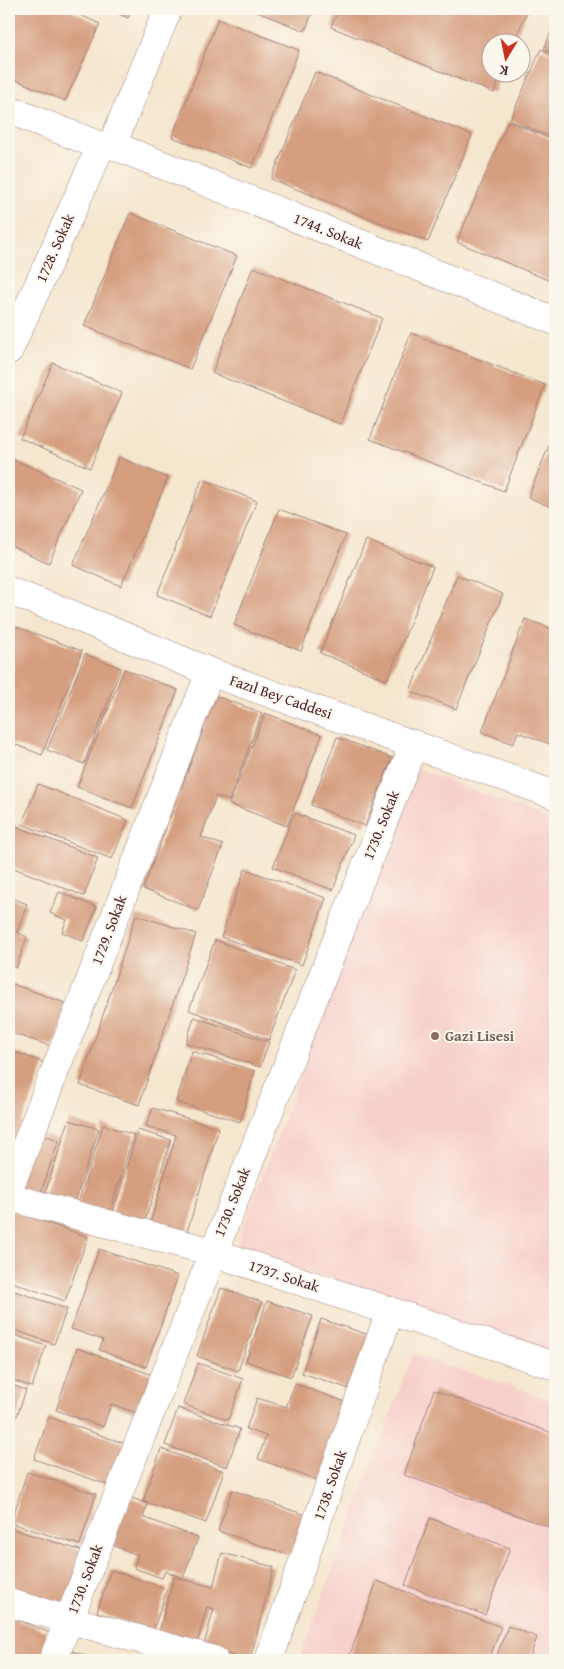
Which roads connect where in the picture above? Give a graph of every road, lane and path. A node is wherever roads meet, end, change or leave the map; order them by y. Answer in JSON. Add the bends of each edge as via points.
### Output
{"nodes":[{"id":1,"x":168,"y":9,"type":"edge"},
{"id":2,"x":9,"y":110,"type":"edge"},
{"id":3,"x":106,"y":146,"type":"junction"},
{"id":4,"x":555,"y":321,"type":"edge"},
{"id":5,"x":9,"y":350,"type":"edge"},
{"id":6,"x":9,"y":591,"type":"edge"},
{"id":7,"x":210,"y":672,"type":"junction"},
{"id":8,"x":414,"y":744,"type":"junction"},
{"id":9,"x":555,"y":795,"type":"edge"},
{"id":10,"x":9,"y":1189,"type":"edge"},
{"id":11,"x":9,"y":1197,"type":"edge"},
{"id":12,"x":212,"y":1252,"type":"junction"},
{"id":13,"x":390,"y":1311,"type":"junction"},
{"id":14,"x":555,"y":1366,"type":"edge"},
{"id":15,"x":9,"y":1603,"type":"edge"},
{"id":16,"x":69,"y":1620,"type":"junction"},
{"id":17,"x":53,"y":1660,"type":"edge"},
{"id":18,"x":214,"y":1660,"type":"edge"},
{"id":19,"x":269,"y":1660,"type":"edge"}],
"edges":[{"from":1,"to":3,"type":"street","name":"1728. Sokak"},
{"from":2,"to":3,"type":"street","name":"1744. Sokak"},
{"from":3,"to":4,"type":"street","name":"1744. Sokak"},
{"from":3,"to":5,"type":"street","name":"1728. Sokak"},
{"from":6,"to":7,"type":"street","name":"Fazıl Bey Caddesi"},
{"from":7,"to":8,"type":"street","name":"Fazıl Bey Caddesi"},
{"from":7,"to":10,"type":"street","name":"1729. Sokak"},
{"from":8,"to":9,"type":"street","name":"Fazıl Bey Caddesi"},
{"from":8,"to":12,"type":"street","name":"1730. Sokak"},
{"from":11,"to":12,"type":"street","name":"1737. Sokak"},
{"from":12,"to":13,"type":"street","name":"1737. Sokak"},
{"from":12,"to":16,"type":"street","name":"1730. Sokak"},
{"from":13,"to":14,"type":"street","name":"1737. Sokak"},
{"from":13,"to":19,"type":"street","name":"1738. Sokak"},
{"from":15,"to":16,"type":"street"},
{"from":16,"to":17,"type":"street","name":"1730. Sokak"},
{"from":16,"to":18,"type":"street"}]}
